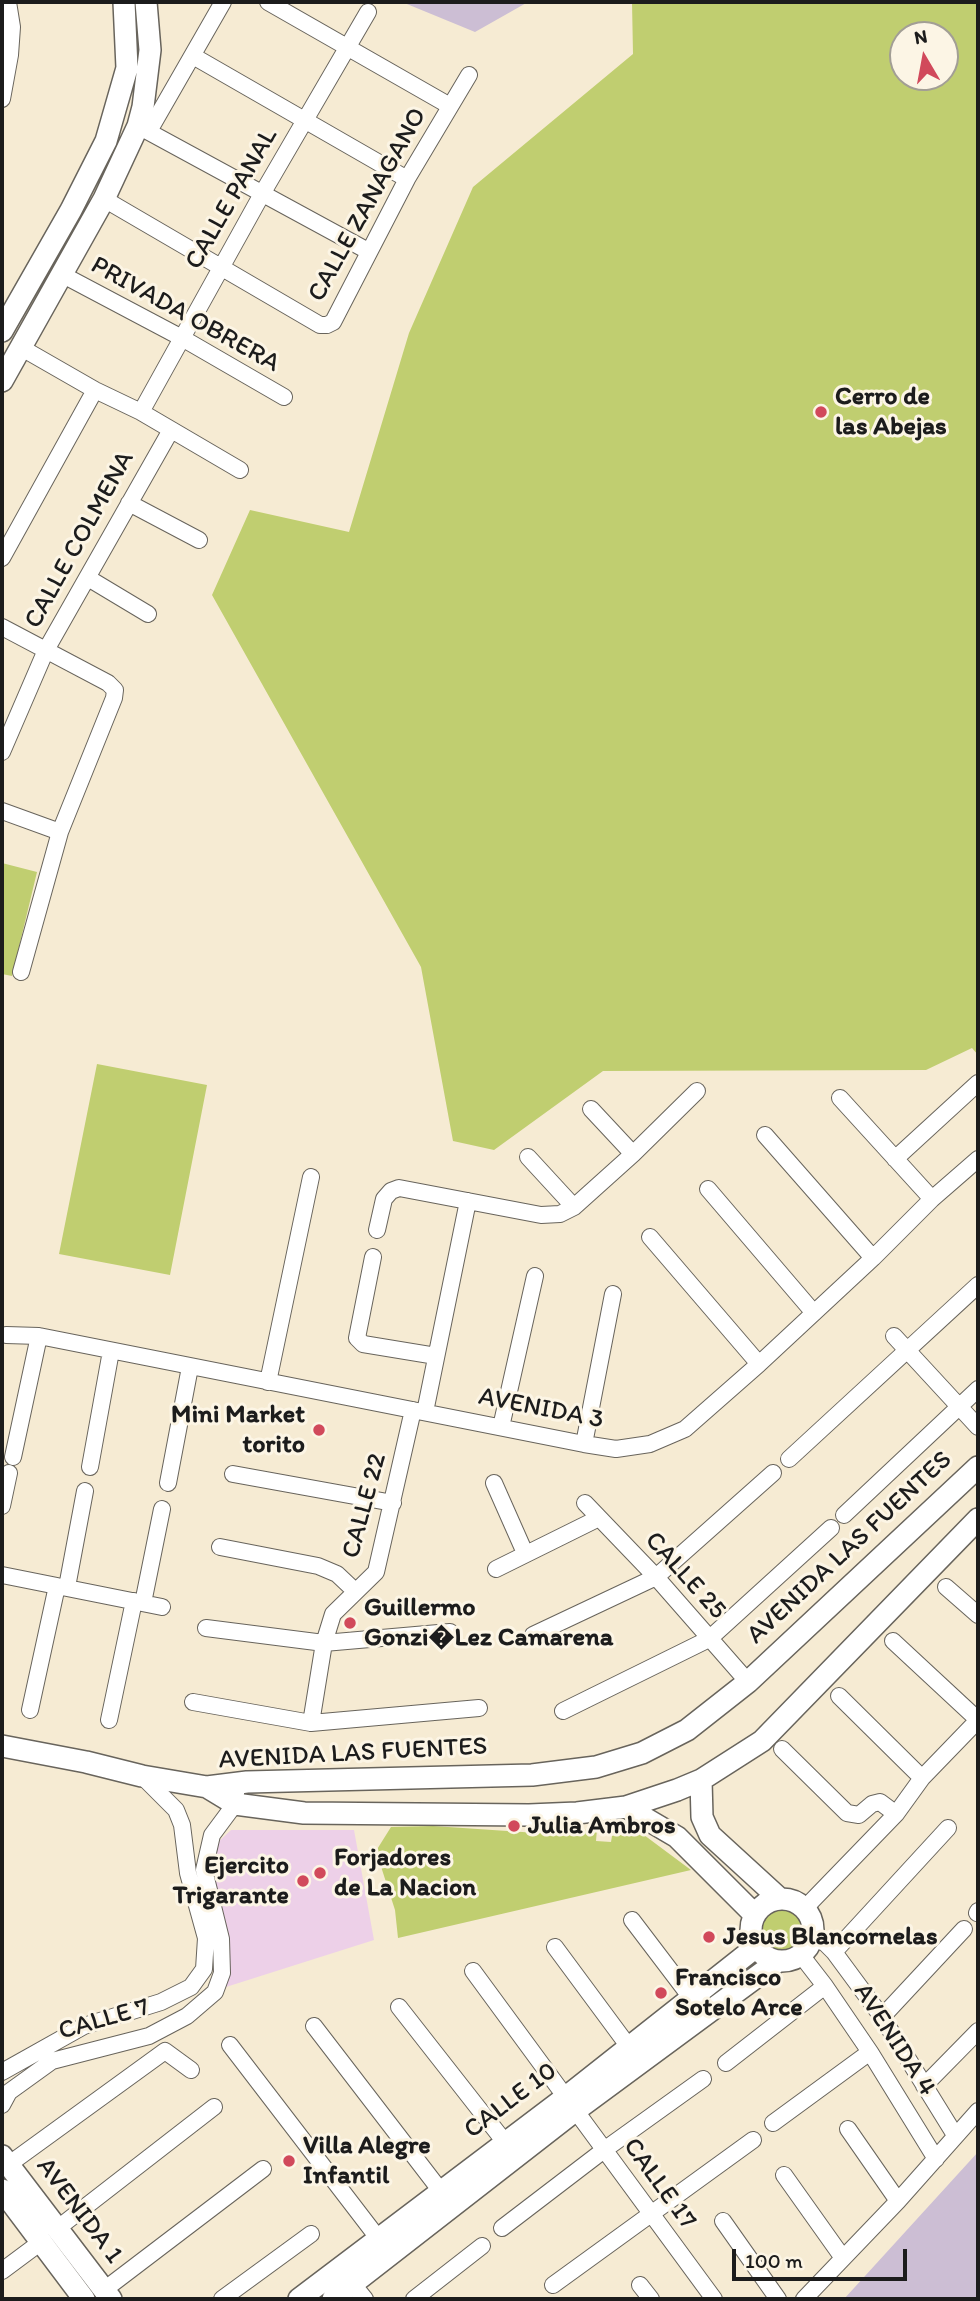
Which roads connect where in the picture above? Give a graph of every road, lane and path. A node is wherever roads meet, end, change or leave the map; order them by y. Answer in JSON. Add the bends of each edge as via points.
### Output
{"nodes":[{"id":1,"x":8,"y":2,"type":"edge"},
{"id":2,"x":124,"y":2,"type":"edge"},
{"id":3,"x":146,"y":2,"type":"edge"},
{"id":4,"x":223,"y":2,"type":"edge"},
{"id":5,"x":268,"y":2,"type":"edge"},
{"id":6,"x":368,"y":12,"type":"dead end"},
{"id":7,"x":347,"y":46,"type":"junction"},
{"id":8,"x":193,"y":56,"type":"junction"},
{"id":9,"x":469,"y":75,"type":"dead end"},
{"id":10,"x":2,"y":99,"type":"edge"},
{"id":11,"x":450,"y":106,"type":"junction"},
{"id":12,"x":306,"y":120,"type":"junction"},
{"id":13,"x":143,"y":128,"type":"junction"},
{"id":14,"x":407,"y":179,"type":"junction"},
{"id":15,"x":262,"y":194,"type":"junction"},
{"id":16,"x":104,"y":199,"type":"junction"},
{"id":17,"x":368,"y":251,"type":"junction"},
{"id":18,"x":221,"y":268,"type":"junction"},
{"id":19,"x":63,"y":275,"type":"junction"},
{"id":20,"x":2,"y":331,"type":"edge"},
{"id":21,"x":181,"y":338,"type":"junction"},
{"id":22,"x":20,"y":347,"type":"junction"},
{"id":23,"x":2,"y":381,"type":"edge"},
{"id":24,"x":95,"y":390,"type":"junction"},
{"id":25,"x":285,"y":397,"type":"dead end"},
{"id":26,"x":141,"y":412,"type":"junction"},
{"id":27,"x":171,"y":430,"type":"junction"},
{"id":28,"x":240,"y":470,"type":"dead end"},
{"id":29,"x":128,"y":503,"type":"junction"},
{"id":30,"x":199,"y":540,"type":"dead end"},
{"id":31,"x":2,"y":558,"type":"edge"},
{"id":32,"x":88,"y":578,"type":"junction"},
{"id":33,"x":148,"y":614,"type":"dead end"},
{"id":34,"x":2,"y":627,"type":"edge"},
{"id":35,"x":46,"y":650,"type":"junction"},
{"id":36,"x":2,"y":752,"type":"edge"},
{"id":37,"x":2,"y":811,"type":"edge"},
{"id":38,"x":60,"y":832,"type":"junction"},
{"id":39,"x":21,"y":972,"type":"dead end"},
{"id":40,"x":978,"y":1083,"type":"edge"},
{"id":41,"x":697,"y":1091,"type":"dead end"},
{"id":42,"x":840,"y":1098,"type":"dead end"},
{"id":43,"x":591,"y":1109,"type":"dead end"},
{"id":44,"x":765,"y":1135,"type":"dead end"},
{"id":45,"x":633,"y":1154,"type":"junction"},
{"id":46,"x":528,"y":1157,"type":"dead end"},
{"id":47,"x":895,"y":1158,"type":"junction"},
{"id":48,"x":978,"y":1159,"type":"edge"},
{"id":49,"x":310,"y":1177,"type":"dead end"},
{"id":50,"x":708,"y":1189,"type":"dead end"},
{"id":51,"x":932,"y":1199,"type":"junction"},
{"id":52,"x":468,"y":1201,"type":"junction"},
{"id":53,"x":574,"y":1208,"type":"junction"},
{"id":54,"x":377,"y":1230,"type":"dead end"},
{"id":55,"x":650,"y":1237,"type":"dead end"},
{"id":56,"x":373,"y":1257,"type":"dead end"},
{"id":57,"x":873,"y":1258,"type":"junction"},
{"id":58,"x":535,"y":1276,"type":"dead end"},
{"id":59,"x":978,"y":1285,"type":"edge"},
{"id":60,"x":613,"y":1294,"type":"dead end"},
{"id":61,"x":814,"y":1313,"type":"junction"},
{"id":62,"x":3,"y":1332,"type":"edge"},
{"id":63,"x":39,"y":1336,"type":"junction"},
{"id":64,"x":894,"y":1336,"type":"dead end"},
{"id":65,"x":908,"y":1349,"type":"junction"},
{"id":66,"x":111,"y":1352,"type":"junction"},
{"id":67,"x":436,"y":1356,"type":"junction"},
{"id":68,"x":759,"y":1364,"type":"junction"},
{"id":69,"x":190,"y":1367,"type":"junction"},
{"id":70,"x":268,"y":1382,"type":"junction"},
{"id":71,"x":978,"y":1389,"type":"edge"},
{"id":72,"x":960,"y":1405,"type":"junction"},
{"id":73,"x":419,"y":1411,"type":"junction"},
{"id":74,"x":501,"y":1427,"type":"junction"},
{"id":75,"x":978,"y":1427,"type":"edge"},
{"id":76,"x":584,"y":1444,"type":"junction"},
{"id":77,"x":789,"y":1459,"type":"dead end"},
{"id":78,"x":90,"y":1467,"type":"dead end"},
{"id":79,"x":978,"y":1467,"type":"edge"},
{"id":80,"x":773,"y":1473,"type":"dead end"},
{"id":81,"x":233,"y":1474,"type":"dead end"},
{"id":82,"x":168,"y":1483,"type":"dead end"},
{"id":83,"x":494,"y":1483,"type":"dead end"},
{"id":84,"x":86,"y":1491,"type":"dead end"},
{"id":85,"x":394,"y":1503,"type":"junction"},
{"id":86,"x":585,"y":1503,"type":"dead end"},
{"id":87,"x":2,"y":1506,"type":"edge"},
{"id":88,"x":162,"y":1509,"type":"dead end"},
{"id":89,"x":844,"y":1515,"type":"dead end"},
{"id":90,"x":599,"y":1518,"type":"junction"},
{"id":91,"x":978,"y":1519,"type":"edge"},
{"id":92,"x":831,"y":1528,"type":"dead end"},
{"id":93,"x":220,"y":1548,"type":"dead end"},
{"id":94,"x":525,"y":1553,"type":"junction"},
{"id":95,"x":496,"y":1569,"type":"dead end"},
{"id":96,"x":2,"y":1575,"type":"edge"},
{"id":97,"x":656,"y":1577,"type":"junction"},
{"id":98,"x":62,"y":1587,"type":"junction"},
{"id":99,"x":947,"y":1587,"type":"dead end"},
{"id":100,"x":355,"y":1591,"type":"junction"},
{"id":101,"x":138,"y":1602,"type":"junction"},
{"id":102,"x":162,"y":1607,"type":"dead end"},
{"id":103,"x":978,"y":1615,"type":"edge"},
{"id":104,"x":206,"y":1628,"type":"dead end"},
{"id":105,"x":450,"y":1632,"type":"dead end"},
{"id":106,"x":533,"y":1635,"type":"dead end"},
{"id":107,"x":709,"y":1639,"type":"junction"},
{"id":108,"x":893,"y":1641,"type":"dead end"},
{"id":109,"x":324,"y":1643,"type":"junction"},
{"id":110,"x":748,"y":1682,"type":"junction"},
{"id":111,"x":839,"y":1696,"type":"dead end"},
{"id":112,"x":193,"y":1702,"type":"dead end"},
{"id":113,"x":479,"y":1708,"type":"dead end"},
{"id":114,"x":30,"y":1710,"type":"dead end"},
{"id":115,"x":563,"y":1711,"type":"dead end"},
{"id":116,"x":110,"y":1720,"type":"dead end"},
{"id":117,"x":978,"y":1720,"type":"edge"},
{"id":118,"x":311,"y":1723,"type":"junction"},
{"id":119,"x":2,"y":1746,"type":"edge"},
{"id":120,"x":782,"y":1749,"type":"dead end"},
{"id":121,"x":142,"y":1776,"type":"junction"},
{"id":122,"x":922,"y":1778,"type":"junction"},
{"id":123,"x":701,"y":1780,"type":"junction"},
{"id":124,"x":236,"y":1794,"type":"junction"},
{"id":125,"x":626,"y":1807,"type":"junction"},
{"id":126,"x":896,"y":1814,"type":"junction"},
{"id":127,"x":948,"y":1828,"type":"dead end"},
{"id":128,"x":196,"y":1872,"type":"junction"},
{"id":129,"x":780,"y":1899,"type":"junction"},
{"id":130,"x":805,"y":1908,"type":"junction"},
{"id":131,"x":755,"y":1915,"type":"junction"},
{"id":132,"x":632,"y":1920,"type":"dead end"},
{"id":133,"x":964,"y":1929,"type":"dead end"},
{"id":134,"x":555,"y":1947,"type":"dead end"},
{"id":135,"x":756,"y":1947,"type":"junction"},
{"id":136,"x":807,"y":1947,"type":"junction"},
{"id":137,"x":835,"y":1952,"type":"junction"},
{"id":138,"x":778,"y":1961,"type":"junction"},
{"id":139,"x":473,"y":1970,"type":"dead end"},
{"id":140,"x":825,"y":1986,"type":"junction"},
{"id":141,"x":692,"y":1999,"type":"junction"},
{"id":142,"x":399,"y":2007,"type":"dead end"},
{"id":143,"x":882,"y":2017,"type":"junction"},
{"id":144,"x":314,"y":2026,"type":"dead end"},
{"id":145,"x":978,"y":2031,"type":"edge"},
{"id":146,"x":230,"y":2045,"type":"dead end"},
{"id":147,"x":629,"y":2047,"type":"junction"},
{"id":148,"x":870,"y":2052,"type":"junction"},
{"id":149,"x":726,"y":2063,"type":"dead end"},
{"id":150,"x":191,"y":2070,"type":"dead end"},
{"id":151,"x":2,"y":2072,"type":"edge"},
{"id":152,"x":703,"y":2079,"type":"dead end"},
{"id":153,"x":924,"y":2086,"type":"junction"},
{"id":154,"x":571,"y":2104,"type":"junction"},
{"id":155,"x":2,"y":2105,"type":"edge"},
{"id":156,"x":214,"y":2107,"type":"dead end"},
{"id":157,"x":978,"y":2110,"type":"edge"},
{"id":158,"x":773,"y":2123,"type":"dead end"},
{"id":159,"x":848,"y":2129,"type":"dead end"},
{"id":160,"x":955,"y":2136,"type":"junction"},
{"id":161,"x":752,"y":2140,"type":"dead end"},
{"id":162,"x":504,"y":2141,"type":"junction"},
{"id":163,"x":604,"y":2150,"type":"junction"},
{"id":164,"x":936,"y":2159,"type":"junction"},
{"id":165,"x":5,"y":2160,"type":"edge"},
{"id":166,"x":263,"y":2169,"type":"dead end"},
{"id":167,"x":784,"y":2175,"type":"dead end"},
{"id":168,"x":440,"y":2190,"type":"junction"},
{"id":169,"x":5,"y":2200,"type":"edge"},
{"id":170,"x":898,"y":2201,"type":"junction"},
{"id":171,"x":650,"y":2214,"type":"junction"},
{"id":172,"x":723,"y":2221,"type":"dead end"},
{"id":173,"x":58,"y":2228,"type":"junction"},
{"id":174,"x":502,"y":2228,"type":"dead end"},
{"id":175,"x":311,"y":2234,"type":"dead end"},
{"id":176,"x":378,"y":2238,"type":"junction"},
{"id":177,"x":41,"y":2242,"type":"junction"},
{"id":178,"x":72,"y":2246,"type":"junction"},
{"id":179,"x":482,"y":2246,"type":"dead end"},
{"id":180,"x":843,"y":2258,"type":"junction"},
{"id":181,"x":55,"y":2259,"type":"junction"},
{"id":182,"x":340,"y":2267,"type":"junction"},
{"id":183,"x":2,"y":2271,"type":"edge"},
{"id":184,"x":553,"y":2285,"type":"dead end"},
{"id":185,"x":640,"y":2285,"type":"dead end"},
{"id":186,"x":359,"y":2292,"type":"edge"},
{"id":187,"x":108,"y":2295,"type":"edge"},
{"id":188,"x":85,"y":2299,"type":"edge"},
{"id":189,"x":222,"y":2299,"type":"edge"},
{"id":190,"x":299,"y":2299,"type":"edge"},
{"id":191,"x":333,"y":2299,"type":"edge"},
{"id":192,"x":414,"y":2299,"type":"edge"},
{"id":193,"x":651,"y":2299,"type":"edge"},
{"id":194,"x":714,"y":2299,"type":"edge"},
{"id":195,"x":778,"y":2299,"type":"edge"},
{"id":196,"x":804,"y":2299,"type":"edge"}],
"edges":[{"from":1,"to":10,"type":"street","via":[[12,27]]},
{"from":2,"to":20,"type":"main road","via":[[127,68],[106,141]]},
{"from":3,"to":13,"type":"main road","via":[[150,50]]},
{"from":4,"to":8,"type":"street"},
{"from":5,"to":7,"type":"street"},
{"from":6,"to":7,"type":"street","name":"CALLE PANAL"},
{"from":7,"to":11,"type":"street"},
{"from":7,"to":12,"type":"street","name":"CALLE PANAL"},
{"from":8,"to":12,"type":"street"},
{"from":8,"to":13,"type":"street"},
{"from":9,"to":11,"type":"street","name":"CALLE ZANAGANO"},
{"from":11,"to":14,"type":"street","name":"CALLE ZANAGANO"},
{"from":12,"to":14,"type":"street"},
{"from":12,"to":15,"type":"street","name":"CALLE PANAL"},
{"from":13,"to":15,"type":"street"},
{"from":13,"to":16,"type":"main road"},
{"from":14,"to":17,"type":"street","name":"CALLE ZANAGANO"},
{"from":15,"to":17,"type":"street"},
{"from":15,"to":18,"type":"street","name":"CALLE PANAL"},
{"from":16,"to":18,"type":"street"},
{"from":16,"to":19,"type":"main road"},
{"from":17,"to":18,"type":"street","name":"CALLE ZANAGANO","via":[[333,322],[327,325]]},
{"from":18,"to":21,"type":"street","name":"CALLE PANAL"},
{"from":19,"to":21,"type":"street","name":"PRIVADA OBRERA"},
{"from":19,"to":22,"type":"main road"},
{"from":21,"to":25,"type":"street","name":"PRIVADA OBRERA"},
{"from":21,"to":26,"type":"street","name":"CALLE PANAL"},
{"from":22,"to":23,"type":"main road"},
{"from":22,"to":24,"type":"street"},
{"from":24,"to":26,"type":"street"},
{"from":24,"to":31,"type":"street"},
{"from":26,"to":27,"type":"street"},
{"from":27,"to":28,"type":"street"},
{"from":27,"to":29,"type":"street","name":"CALLE COLMENA"},
{"from":29,"to":30,"type":"street"},
{"from":29,"to":32,"type":"street","name":"CALLE COLMENA"},
{"from":32,"to":33,"type":"street"},
{"from":32,"to":35,"type":"street","name":"CALLE COLMENA"},
{"from":34,"to":35,"type":"street"},
{"from":35,"to":36,"type":"street","name":"CALLE COLMENA"},
{"from":35,"to":38,"type":"street","via":[[114,690]]},
{"from":37,"to":38,"type":"street"},
{"from":38,"to":39,"type":"street"},
{"from":40,"to":47,"type":"street"},
{"from":41,"to":45,"type":"street"},
{"from":42,"to":47,"type":"street"},
{"from":43,"to":45,"type":"street"},
{"from":44,"to":57,"type":"street"},
{"from":45,"to":53,"type":"street"},
{"from":46,"to":53,"type":"street"},
{"from":47,"to":51,"type":"street"},
{"from":48,"to":51,"type":"street","name":"AVENIDA 3"},
{"from":49,"to":70,"type":"street"},
{"from":50,"to":61,"type":"street"},
{"from":51,"to":57,"type":"street","name":"AVENIDA 3"},
{"from":52,"to":53,"type":"street","via":[[541,1215]]},
{"from":52,"to":54,"type":"street","via":[[399,1188],[384,1199]]},
{"from":52,"to":67,"type":"street","name":"CALLE 22"},
{"from":55,"to":68,"type":"street"},
{"from":56,"to":67,"type":"street","via":[[357,1338],[363,1344]]},
{"from":57,"to":61,"type":"street","name":"AVENIDA 3"},
{"from":58,"to":74,"type":"street"},
{"from":59,"to":65,"type":"street"},
{"from":60,"to":76,"type":"street"},
{"from":61,"to":68,"type":"street","name":"AVENIDA 3"},
{"from":62,"to":63,"type":"street","name":"AVENIDA 3"},
{"from":63,"to":66,"type":"street","name":"AVENIDA 3"},
{"from":63,"to":87,"type":"street"},
{"from":64,"to":65,"type":"street"},
{"from":65,"to":72,"type":"street"},
{"from":65,"to":77,"type":"street"},
{"from":66,"to":69,"type":"street","name":"AVENIDA 3"},
{"from":66,"to":78,"type":"street"},
{"from":67,"to":73,"type":"street","name":"CALLE 22"},
{"from":68,"to":76,"type":"street","name":"AVENIDA 3","via":[[685,1429],[650,1444],[616,1449]]},
{"from":69,"to":70,"type":"street","name":"AVENIDA 3"},
{"from":69,"to":82,"type":"street"},
{"from":70,"to":73,"type":"street","name":"AVENIDA 3"},
{"from":71,"to":72,"type":"street"},
{"from":72,"to":75,"type":"street"},
{"from":72,"to":89,"type":"street"},
{"from":73,"to":74,"type":"street","name":"AVENIDA 3"},
{"from":73,"to":85,"type":"street","name":"CALLE 22"},
{"from":74,"to":76,"type":"street","name":"AVENIDA 3"},
{"from":79,"to":110,"type":"main road","name":"AVENIDA LAS FUENTES"},
{"from":80,"to":97,"type":"street"},
{"from":81,"to":85,"type":"street"},
{"from":83,"to":94,"type":"street"},
{"from":84,"to":98,"type":"street"},
{"from":85,"to":100,"type":"street","name":"CALLE 22","via":[[376,1572]]},
{"from":86,"to":90,"type":"street","name":"CALLE 25"},
{"from":88,"to":101,"type":"street"},
{"from":90,"to":94,"type":"street"},
{"from":90,"to":97,"type":"street","name":"CALLE 25"},
{"from":91,"to":123,"type":"main road","name":"AVENIDA LAS FUENTES","via":[[762,1741]]},
{"from":92,"to":107,"type":"street"},
{"from":93,"to":100,"type":"street","via":[[318,1566],[337,1574]]},
{"from":94,"to":95,"type":"street"},
{"from":96,"to":98,"type":"street"},
{"from":97,"to":106,"type":"street"},
{"from":97,"to":107,"type":"street","name":"CALLE 25"},
{"from":98,"to":101,"type":"street"},
{"from":98,"to":114,"type":"street"},
{"from":99,"to":103,"type":"street"},
{"from":100,"to":109,"type":"street","name":"CALLE 22","via":[[333,1614]]},
{"from":101,"to":102,"type":"street"},
{"from":101,"to":116,"type":"street"},
{"from":104,"to":109,"type":"street"},
{"from":105,"to":109,"type":"street"},
{"from":107,"to":110,"type":"street","name":"CALLE 25"},
{"from":107,"to":115,"type":"street"},
{"from":108,"to":117,"type":"street"},
{"from":109,"to":118,"type":"street","name":"CALLE 22"},
{"from":110,"to":124,"type":"main road","name":"AVENIDA LAS FUENTES","via":[[687,1730],[642,1753],[596,1768]]},
{"from":111,"to":122,"type":"street"},
{"from":112,"to":118,"type":"street"},
{"from":113,"to":118,"type":"street"},
{"from":117,"to":122,"type":"street"},
{"from":119,"to":121,"type":"main road"},
{"from":120,"to":126,"type":"street","via":[[847,1813],[859,1815],[880,1802]]},
{"from":121,"to":124,"type":"main road","name":"AVENIDA LAS FUENTES"},
{"from":121,"to":128,"type":"street","name":"CALLE 7","via":[[176,1810]]},
{"from":122,"to":126,"type":"street"},
{"from":123,"to":125,"type":"main road","name":"AVENIDA LAS FUENTES"},
{"from":123,"to":129,"type":"main road","via":[[702,1817],[710,1835]]},
{"from":124,"to":125,"type":"main road","name":"AVENIDA LAS FUENTES","via":[[304,1813],[516,1815]]},
{"from":124,"to":128,"type":"street","name":"CALLE 7"},
{"from":125,"to":131,"type":"main road","via":[[677,1837]]},
{"from":126,"to":130,"type":"street"},
{"from":127,"to":137,"type":"street"},
{"from":128,"to":151,"type":"street","name":"CALLE 7","via":[[206,1938],[204,1969],[191,1987],[84,2026]]},
{"from":128,"to":155,"type":"street","name":"CALLE 7","via":[[221,1939],[222,1973],[215,1992],[187,2016],[149,2036],[52,2061],[9,2092]]},
{"from":129,"to":130,"type":"main road"},
{"from":129,"to":131,"type":"main road","via":[[765,1904]]},
{"from":130,"to":136,"type":"main road","via":[[814,1927]]},
{"from":131,"to":135,"type":"main road","via":[[751,1931]]},
{"from":132,"to":141,"type":"street"},
{"from":133,"to":143,"type":"street"},
{"from":134,"to":147,"type":"street"},
{"from":135,"to":138,"type":"main road"},
{"from":135,"to":141,"type":"main road","name":"CALLE 10"},
{"from":136,"to":137,"type":"street","name":"AVENIDA 4","via":[[825,1943]]},
{"from":136,"to":138,"type":"main road","via":[[790,1960]]},
{"from":136,"to":140,"type":"street","name":"AVENIDA 4"},
{"from":137,"to":143,"type":"street","name":"AVENIDA 4"},
{"from":138,"to":154,"type":"main road","name":"CALLE 10"},
{"from":139,"to":154,"type":"street","name":"CALLE 17"},
{"from":140,"to":148,"type":"street","name":"AVENIDA 4"},
{"from":140,"to":149,"type":"street"},
{"from":141,"to":147,"type":"main road","name":"CALLE 10"},
{"from":142,"to":162,"type":"street"},
{"from":143,"to":153,"type":"street","name":"AVENIDA 4"},
{"from":144,"to":168,"type":"street"},
{"from":145,"to":153,"type":"street"},
{"from":146,"to":176,"type":"street"},
{"from":147,"to":154,"type":"main road","name":"CALLE 10"},
{"from":148,"to":158,"type":"street"},
{"from":148,"to":164,"type":"street","name":"AVENIDA 4"},
{"from":150,"to":165,"type":"street","via":[[165,2051]]},
{"from":152,"to":163,"type":"street"},
{"from":153,"to":160,"type":"street","name":"AVENIDA 4"},
{"from":154,"to":162,"type":"main road","name":"CALLE 10"},
{"from":154,"to":163,"type":"street","name":"CALLE 17"},
{"from":154,"to":186,"type":"main road","name":"CALLE 10"},
{"from":156,"to":173,"type":"street"},
{"from":157,"to":160,"type":"street"},
{"from":159,"to":170,"type":"street"},
{"from":160,"to":164,"type":"street"},
{"from":161,"to":171,"type":"street"},
{"from":162,"to":168,"type":"main road","name":"CALLE 10"},
{"from":163,"to":171,"type":"street","name":"CALLE 17"},
{"from":163,"to":174,"type":"street"},
{"from":164,"to":170,"type":"street"},
{"from":165,"to":173,"type":"main road","name":"AVENIDA 1"},
{"from":166,"to":187,"type":"street"},
{"from":167,"to":180,"type":"street"},
{"from":168,"to":176,"type":"main road","name":"CALLE 10"},
{"from":169,"to":177,"type":"main road","name":"AVENIDA 1"},
{"from":170,"to":180,"type":"street"},
{"from":171,"to":184,"type":"street"},
{"from":171,"to":194,"type":"street","name":"CALLE 17"},
{"from":172,"to":195,"type":"street"},
{"from":173,"to":178,"type":"main road","name":"AVENIDA 1"},
{"from":175,"to":189,"type":"street"},
{"from":176,"to":182,"type":"main road","name":"CALLE 10"},
{"from":177,"to":181,"type":"main road","name":"AVENIDA 1"},
{"from":177,"to":183,"type":"street"},
{"from":178,"to":181,"type":"street"},
{"from":178,"to":187,"type":"main road","name":"AVENIDA 1"},
{"from":179,"to":192,"type":"street"},
{"from":180,"to":196,"type":"street"},
{"from":181,"to":188,"type":"main road","name":"AVENIDA 1"},
{"from":182,"to":186,"type":"street"},
{"from":182,"to":190,"type":"main road","name":"CALLE 10"},
{"from":185,"to":193,"type":"street"},
{"from":186,"to":191,"type":"main road","name":"CALLE 10"}]}
